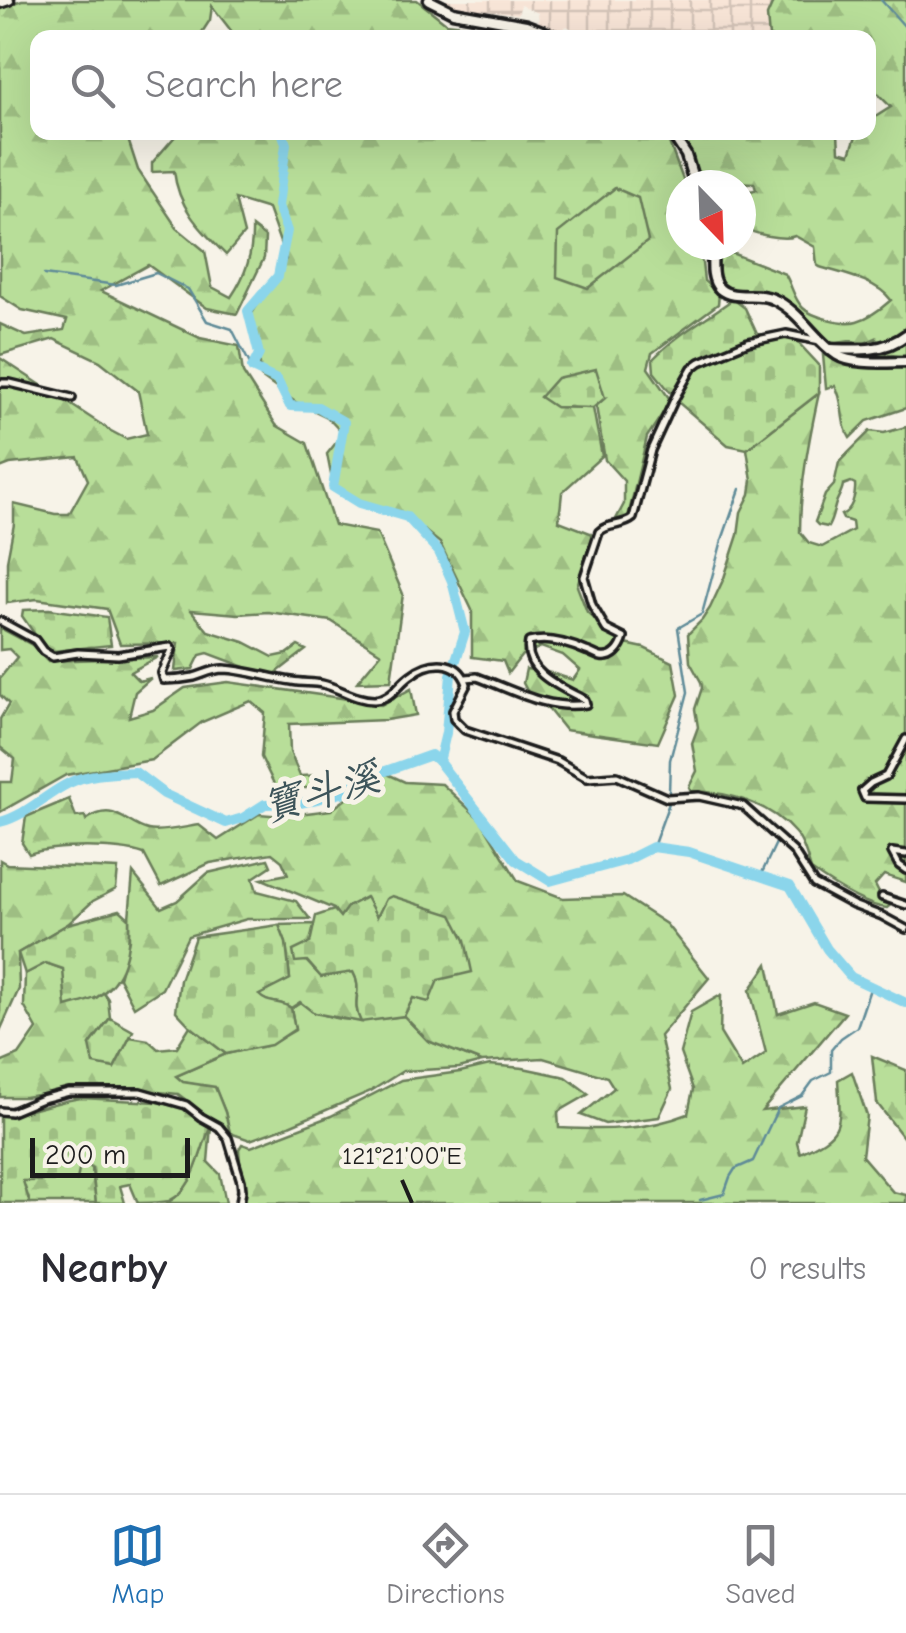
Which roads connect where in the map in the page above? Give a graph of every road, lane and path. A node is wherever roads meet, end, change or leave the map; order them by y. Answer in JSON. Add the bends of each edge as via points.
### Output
{"nodes":[{"id":1,"x":9,"y":0,"type":"edge"},
{"id":2,"x":429,"y":0,"type":"edge"},
{"id":3,"x":0,"y":3,"type":"edge"},
{"id":4,"x":539,"y":30,"type":"edge"},
{"id":5,"x":676,"y":140,"type":"edge"},
{"id":6,"x":691,"y":170,"type":"edge"},
{"id":7,"x":713,"y":260,"type":"edge"},
{"id":8,"x":906,"y":335,"type":"edge"},
{"id":9,"x":823,"y":342,"type":"junction"},
{"id":10,"x":831,"y":349,"type":"junction"},
{"id":11,"x":906,"y":362,"type":"edge"},
{"id":12,"x":0,"y":383,"type":"edge"},
{"id":13,"x":72,"y":398,"type":"dead end"},
{"id":14,"x":0,"y":621,"type":"edge"},
{"id":15,"x":466,"y":678,"type":"junction"},
{"id":16,"x":906,"y":739,"type":"edge"},
{"id":17,"x":906,"y":799,"type":"edge"},
{"id":18,"x":906,"y":854,"type":"edge"},
{"id":19,"x":906,"y":870,"type":"edge"},
{"id":20,"x":882,"y":898,"type":"dead end"},
{"id":21,"x":906,"y":905,"type":"edge"},
{"id":22,"x":906,"y":929,"type":"edge"},
{"id":23,"x":0,"y":1111,"type":"edge"},
{"id":24,"x":240,"y":1203,"type":"edge"}],
"edges":[{"from":1,"to":3,"type":"street"},
{"from":2,"to":4,"type":"street","via":[[453,12]]},
{"from":5,"to":6,"type":"street"},
{"from":7,"to":9,"type":"street","via":[[720,289],[772,298]]},
{"from":8,"to":10,"type":"street","via":[[888,346]]},
{"from":9,"to":10,"type":"street"},
{"from":9,"to":15,"type":"street","via":[[786,334],[748,342],[700,362],[685,378],[652,450],[633,518],[599,532],[584,577],[592,605],[623,644],[606,658],[560,642],[529,642],[539,673],[586,704],[540,700]]},
{"from":10,"to":11,"type":"street","via":[[840,358]]},
{"from":12,"to":13,"type":"street"},
{"from":14,"to":15,"type":"street","via":[[53,657],[170,647],[164,680],[220,669],[322,684],[372,700],[396,691],[420,669],[444,663]]},
{"from":15,"to":22,"type":"street","via":[[453,712],[465,730],[558,761],[587,778],[617,776],[667,798],[698,796],[742,806],[794,851],[814,884]]},
{"from":16,"to":17,"type":"street","via":[[886,776],[862,792],[865,798]]},
{"from":18,"to":19,"type":"street","via":[[892,852]]},
{"from":20,"to":21,"type":"street"},
{"from":23,"to":24,"type":"street","via":[[70,1092],[140,1092],[186,1105],[228,1138]]}]}
